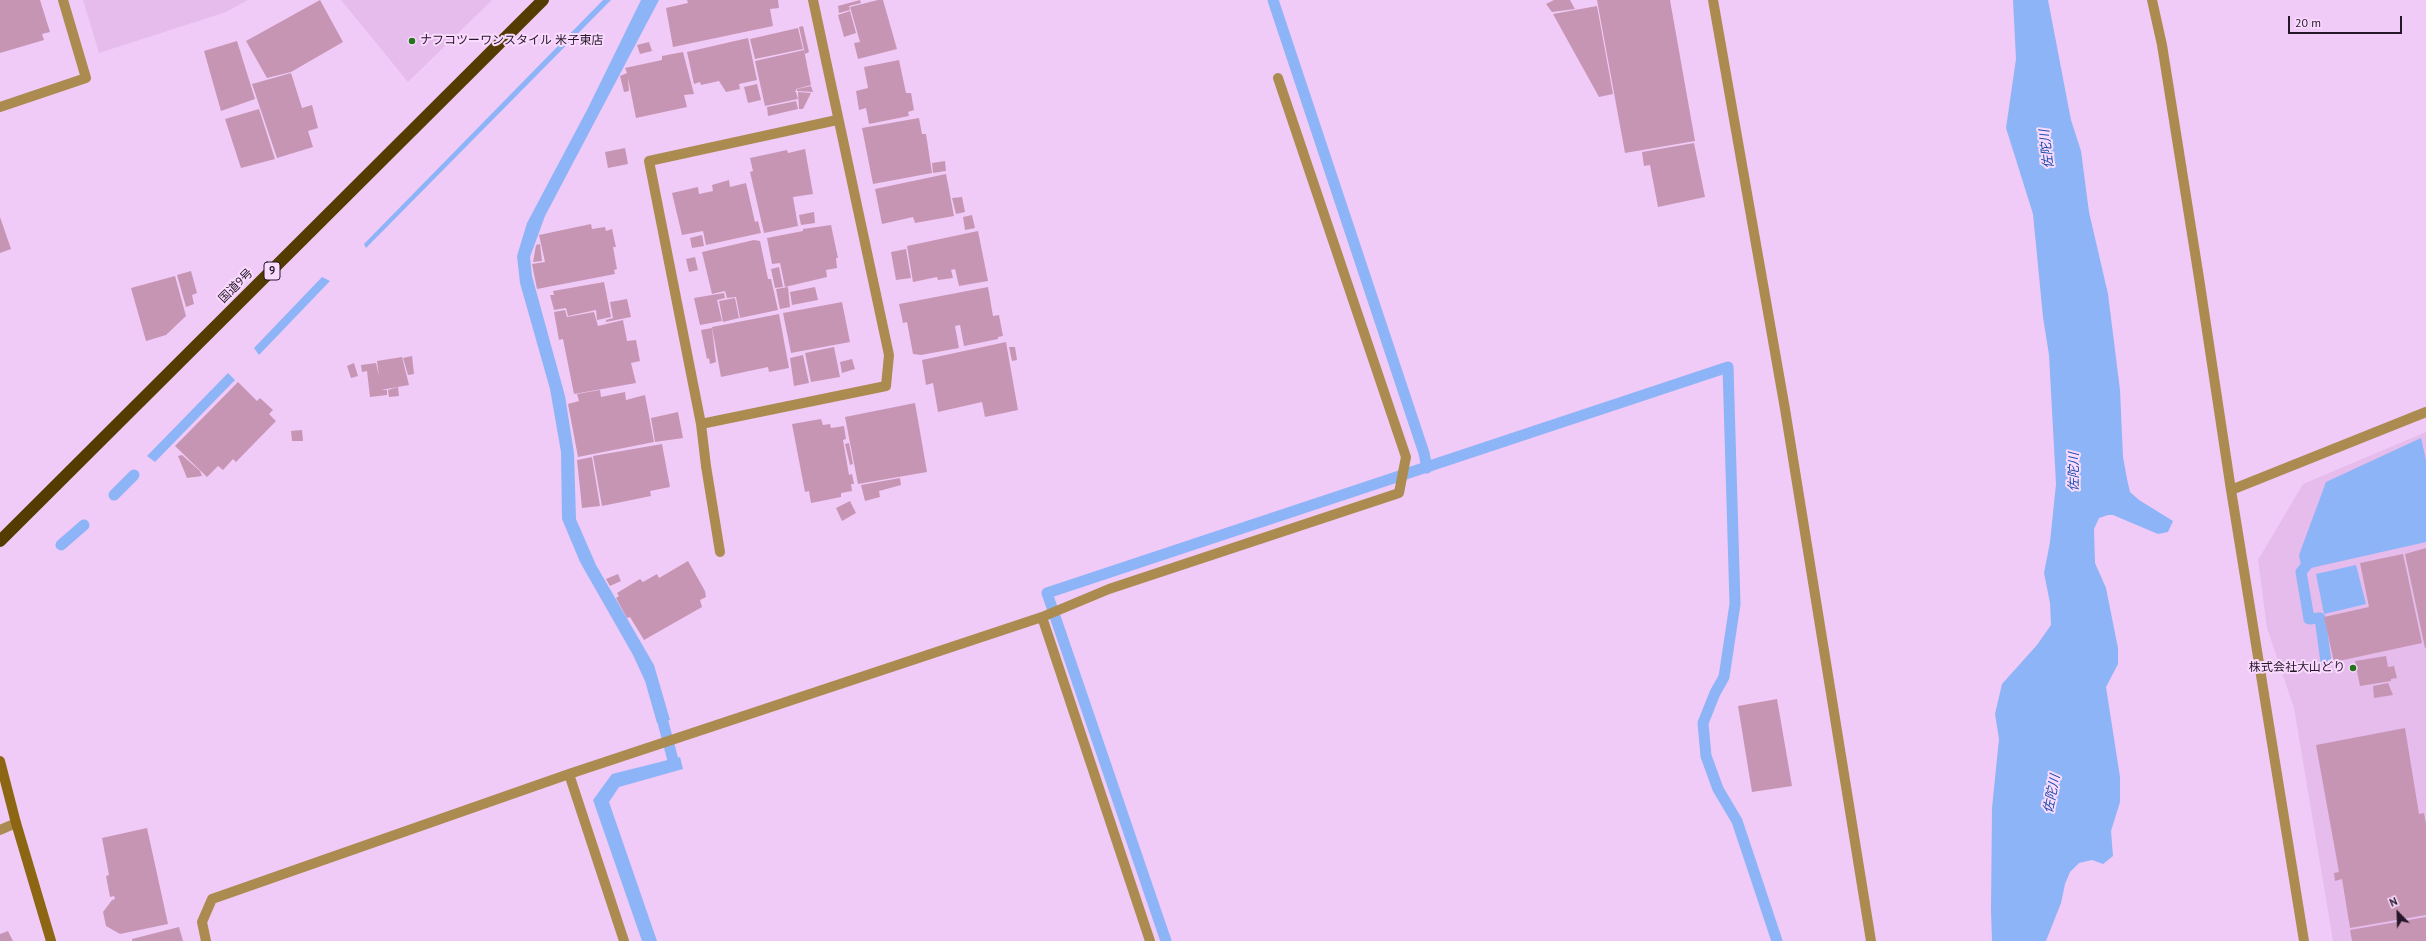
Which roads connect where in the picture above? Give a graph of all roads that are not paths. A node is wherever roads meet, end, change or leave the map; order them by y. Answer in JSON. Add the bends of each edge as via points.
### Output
{"nodes":[{"id":1,"x":63,"y":0,"type":"edge"},
{"id":2,"x":543,"y":0,"type":"edge"},
{"id":3,"x":813,"y":0,"type":"edge"},
{"id":4,"x":1713,"y":0,"type":"edge"},
{"id":5,"x":2152,"y":0,"type":"edge"},
{"id":6,"x":1278,"y":78,"type":"dead end"},
{"id":7,"x":0,"y":107,"type":"edge"},
{"id":8,"x":838,"y":120,"type":"junction"},
{"id":9,"x":2426,"y":412,"type":"edge"},
{"id":10,"x":701,"y":424,"type":"junction"},
{"id":11,"x":2231,"y":490,"type":"junction"},
{"id":12,"x":0,"y":541,"type":"edge"},
{"id":13,"x":720,"y":552,"type":"dead end"},
{"id":14,"x":1042,"y":617,"type":"junction"},
{"id":15,"x":0,"y":761,"type":"edge"},
{"id":16,"x":569,"y":774,"type":"junction"},
{"id":17,"x":16,"y":823,"type":"junction"},
{"id":18,"x":0,"y":830,"type":"edge"},
{"id":19,"x":51,"y":941,"type":"edge"},
{"id":20,"x":206,"y":941,"type":"edge"},
{"id":21,"x":624,"y":941,"type":"edge"},
{"id":22,"x":1150,"y":941,"type":"edge"},
{"id":23,"x":1871,"y":941,"type":"edge"},
{"id":24,"x":2304,"y":941,"type":"edge"}],
"edges":[{"from":1,"to":7,"type":"street","via":[[86,78]]},
{"from":2,"to":12,"type":"highway","name":"国道9号","number":"9"},
{"from":3,"to":8,"type":"street"},
{"from":4,"to":23,"type":"street","via":[[1785,409]]},
{"from":5,"to":11,"type":"street","via":[[2162,45],[2196,255]]},
{"from":6,"to":14,"type":"street","via":[[1406,457],[1399,493],[1109,588]]},
{"from":8,"to":10,"type":"street","via":[[889,355],[886,386]]},
{"from":8,"to":10,"type":"street","via":[[649,161]]},
{"from":9,"to":11,"type":"street"},
{"from":10,"to":13,"type":"street"},
{"from":11,"to":24,"type":"street"},
{"from":14,"to":16,"type":"street"},
{"from":14,"to":22,"type":"street"},
{"from":15,"to":17,"type":"street"},
{"from":16,"to":20,"type":"street","via":[[212,899],[202,922]]},
{"from":16,"to":21,"type":"street"},
{"from":17,"to":18,"type":"street"},
{"from":17,"to":19,"type":"street"}]}
